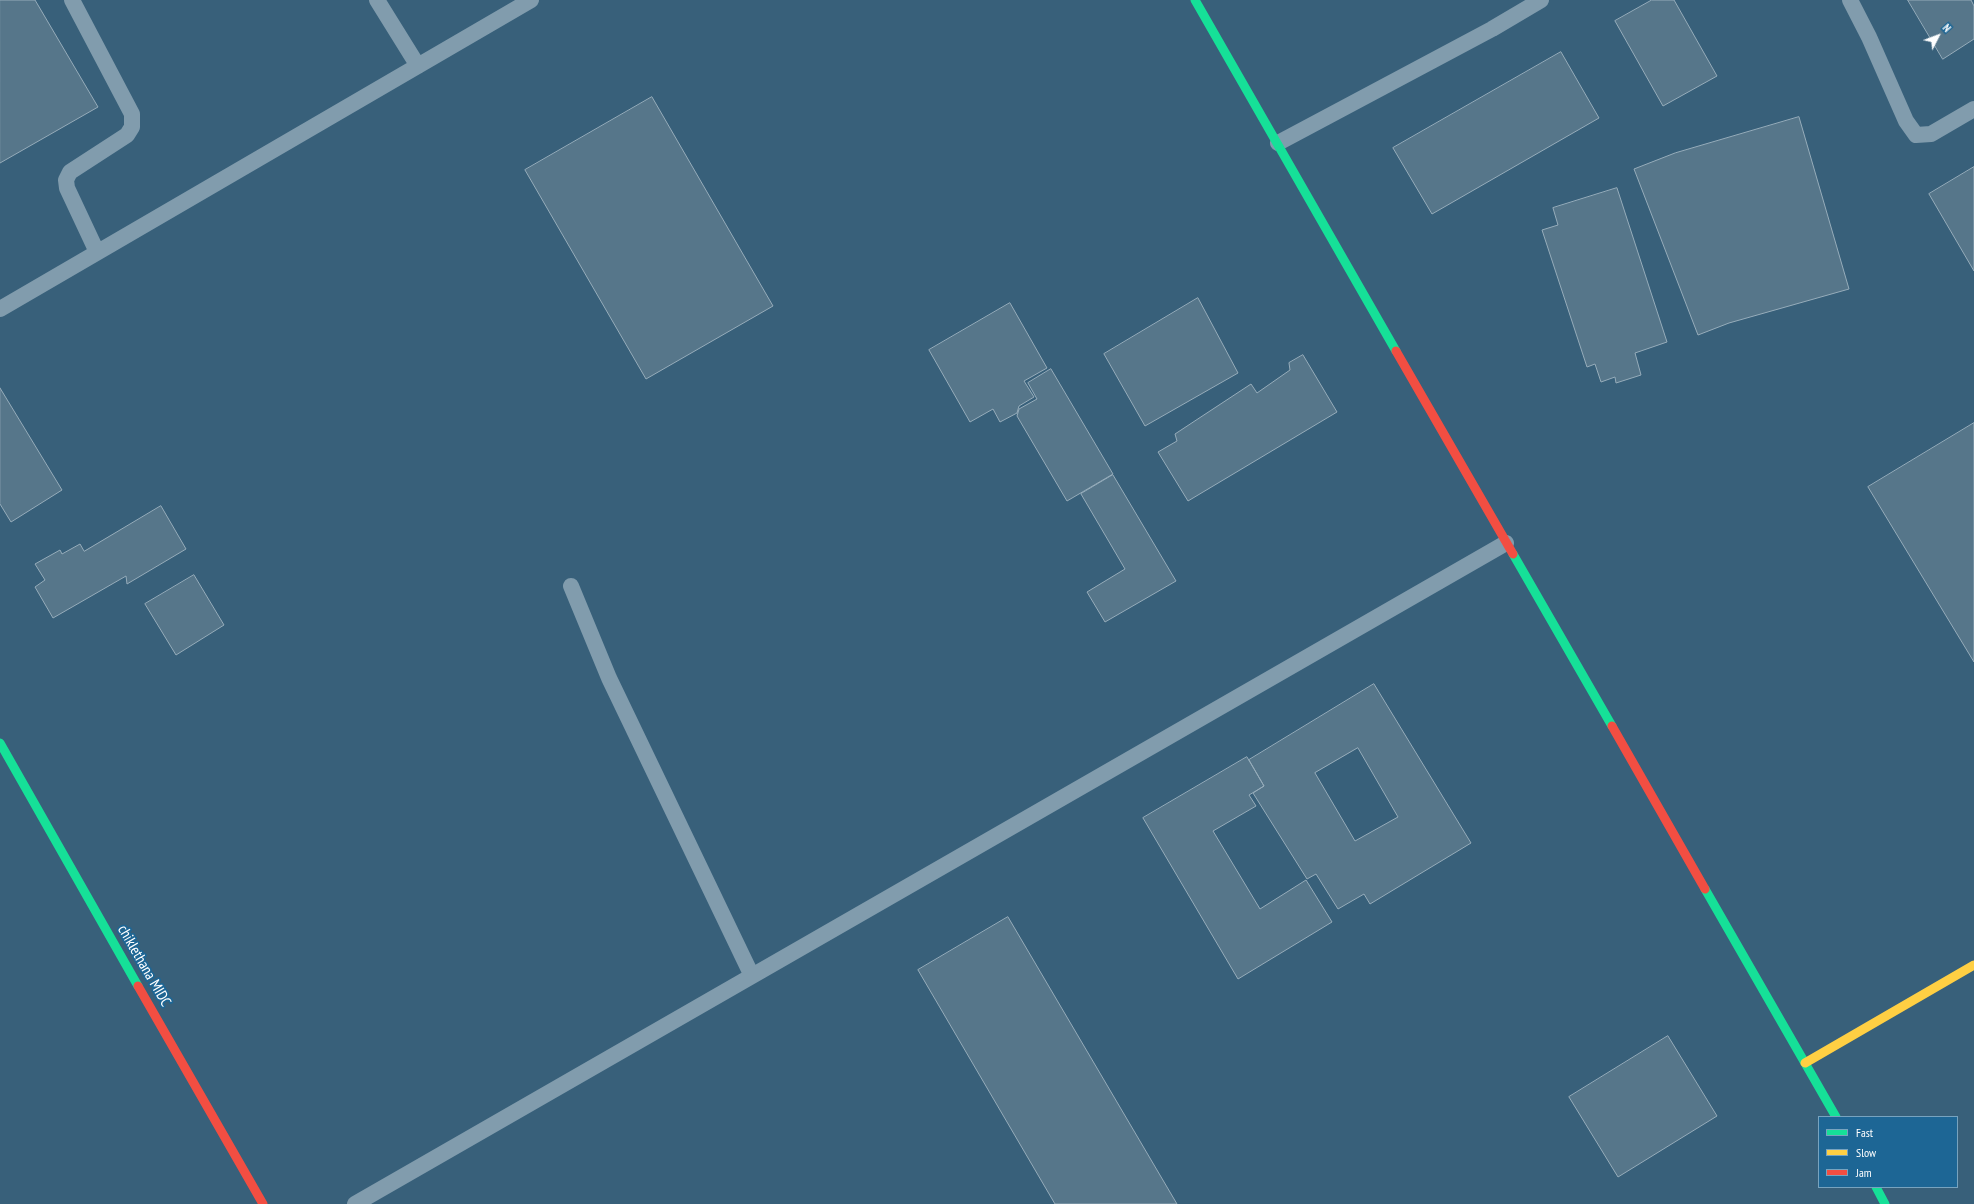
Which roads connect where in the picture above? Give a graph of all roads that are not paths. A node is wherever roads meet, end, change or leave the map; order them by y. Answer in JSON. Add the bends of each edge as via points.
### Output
{"nodes":[{"id":1,"x":72,"y":0,"type":"edge"},
{"id":2,"x":377,"y":0,"type":"edge"},
{"id":3,"x":531,"y":0,"type":"edge"},
{"id":4,"x":1195,"y":0,"type":"edge"},
{"id":5,"x":1541,"y":0,"type":"edge"},
{"id":6,"x":1850,"y":0,"type":"edge"},
{"id":7,"x":418,"y":66,"type":"junction"},
{"id":8,"x":1974,"y":109,"type":"edge"},
{"id":9,"x":1278,"y":143,"type":"junction"},
{"id":10,"x":98,"y":252,"type":"junction"},
{"id":11,"x":0,"y":309,"type":"edge"},
{"id":12,"x":1506,"y":542,"type":"junction"},
{"id":13,"x":571,"y":586,"type":"dead end"},
{"id":14,"x":0,"y":743,"type":"edge"},
{"id":15,"x":1974,"y":965,"type":"edge"},
{"id":16,"x":752,"y":976,"type":"junction"},
{"id":17,"x":1805,"y":1064,"type":"junction"},
{"id":18,"x":1835,"y":1116,"type":"edge"},
{"id":19,"x":1877,"y":1188,"type":"edge"},
{"id":20,"x":263,"y":1204,"type":"edge"},
{"id":21,"x":355,"y":1204,"type":"edge"},
{"id":22,"x":1885,"y":1204,"type":"edge"}],
"edges":[{"from":1,"to":10,"type":"lane","via":[[132,114],[132,126],[127,135],[70,172],[66,180],[67,188]]},
{"from":2,"to":7,"type":"lane"},
{"from":3,"to":7,"type":"lane"},
{"from":4,"to":9,"type":"street"},
{"from":5,"to":9,"type":"lane","via":[[1492,29]]},
{"from":6,"to":8,"type":"lane","via":[[1906,121],[1916,135],[1931,134]]},
{"from":7,"to":10,"type":"lane"},
{"from":9,"to":12,"type":"street"},
{"from":10,"to":11,"type":"lane"},
{"from":12,"to":16,"type":"lane"},
{"from":12,"to":17,"type":"street"},
{"from":13,"to":16,"type":"lane","via":[[609,678]]},
{"from":14,"to":20,"type":"street","name":"chiklethana MIDC"},
{"from":15,"to":17,"type":"street"},
{"from":16,"to":21,"type":"lane"},
{"from":17,"to":18,"type":"street"},
{"from":19,"to":22,"type":"street"}]}
